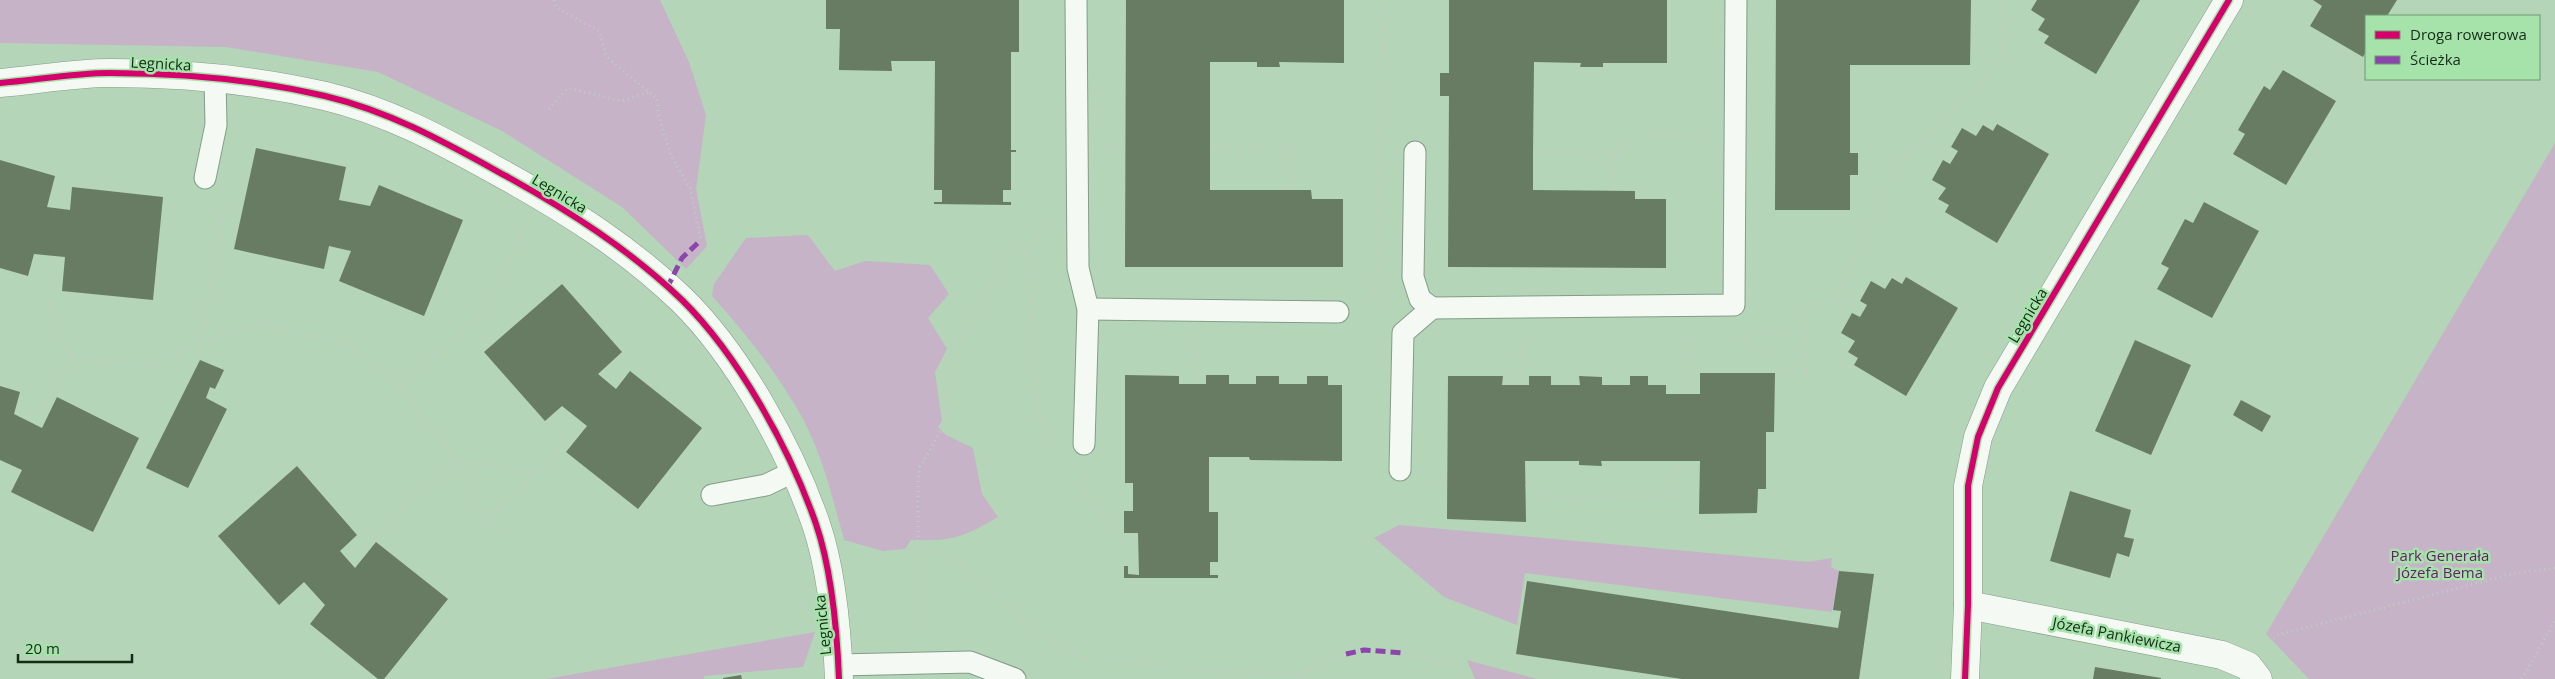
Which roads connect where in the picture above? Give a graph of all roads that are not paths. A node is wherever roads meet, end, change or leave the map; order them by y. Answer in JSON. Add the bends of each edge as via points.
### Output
{"nodes":[{"id":1,"x":1076,"y":0,"type":"edge"},
{"id":2,"x":1736,"y":0,"type":"edge"},
{"id":3,"x":2229,"y":0,"type":"edge"},
{"id":4,"x":215,"y":78,"type":"junction"},
{"id":5,"x":0,"y":83,"type":"edge"},
{"id":6,"x":1415,"y":152,"type":"dead end"},
{"id":7,"x":205,"y":178,"type":"dead end"},
{"id":8,"x":1432,"y":308,"type":"junction"},
{"id":9,"x":1088,"y":309,"type":"junction"},
{"id":10,"x":1338,"y":312,"type":"dead end"},
{"id":11,"x":1084,"y":444,"type":"road end"},
{"id":12,"x":1400,"y":470,"type":"dead end"},
{"id":13,"x":793,"y":472,"type":"junction"},
{"id":14,"x":712,"y":496,"type":"dead end"},
{"id":15,"x":1968,"y":605,"type":"junction"},
{"id":16,"x":839,"y":672,"type":"edge"},
{"id":17,"x":1015,"y":679,"type":"edge"},
{"id":18,"x":1965,"y":679,"type":"edge"},
{"id":19,"x":2258,"y":679,"type":"edge"}],
"edges":[{"from":1,"to":9,"type":"lane","via":[[1078,268]]},
{"from":2,"to":8,"type":"lane","via":[[1734,305]]},
{"from":3,"to":15,"type":"street","name":"Legnicka","via":[[1998,388],[1978,437],[1968,486]]},
{"from":4,"to":5,"type":"street","name":"Legnicka","via":[[109,73]]},
{"from":4,"to":7,"type":"lane","via":[[216,125]]},
{"from":4,"to":13,"type":"street","name":"Legnicka","via":[[323,96],[379,111],[449,145],[569,211],[621,248],[681,300],[724,348],[772,425]]},
{"from":6,"to":8,"type":"lane","via":[[1413,277],[1420,299]]},
{"from":8,"to":12,"type":"lane","via":[[1403,333]]},
{"from":9,"to":10,"type":"lane"},
{"from":9,"to":11,"type":"lane"},
{"from":13,"to":14,"type":"lane","via":[[766,486]]},
{"from":13,"to":16,"type":"street","name":"Legnicka","via":[[816,525],[832,595]]},
{"from":15,"to":18,"type":"street","name":"Legnicka"},
{"from":15,"to":19,"type":"street","name":"Józefa Pankiewicza","via":[[2222,655],[2248,666]]},
{"from":16,"to":17,"type":"lane","via":[[918,663],[970,662]]}]}
